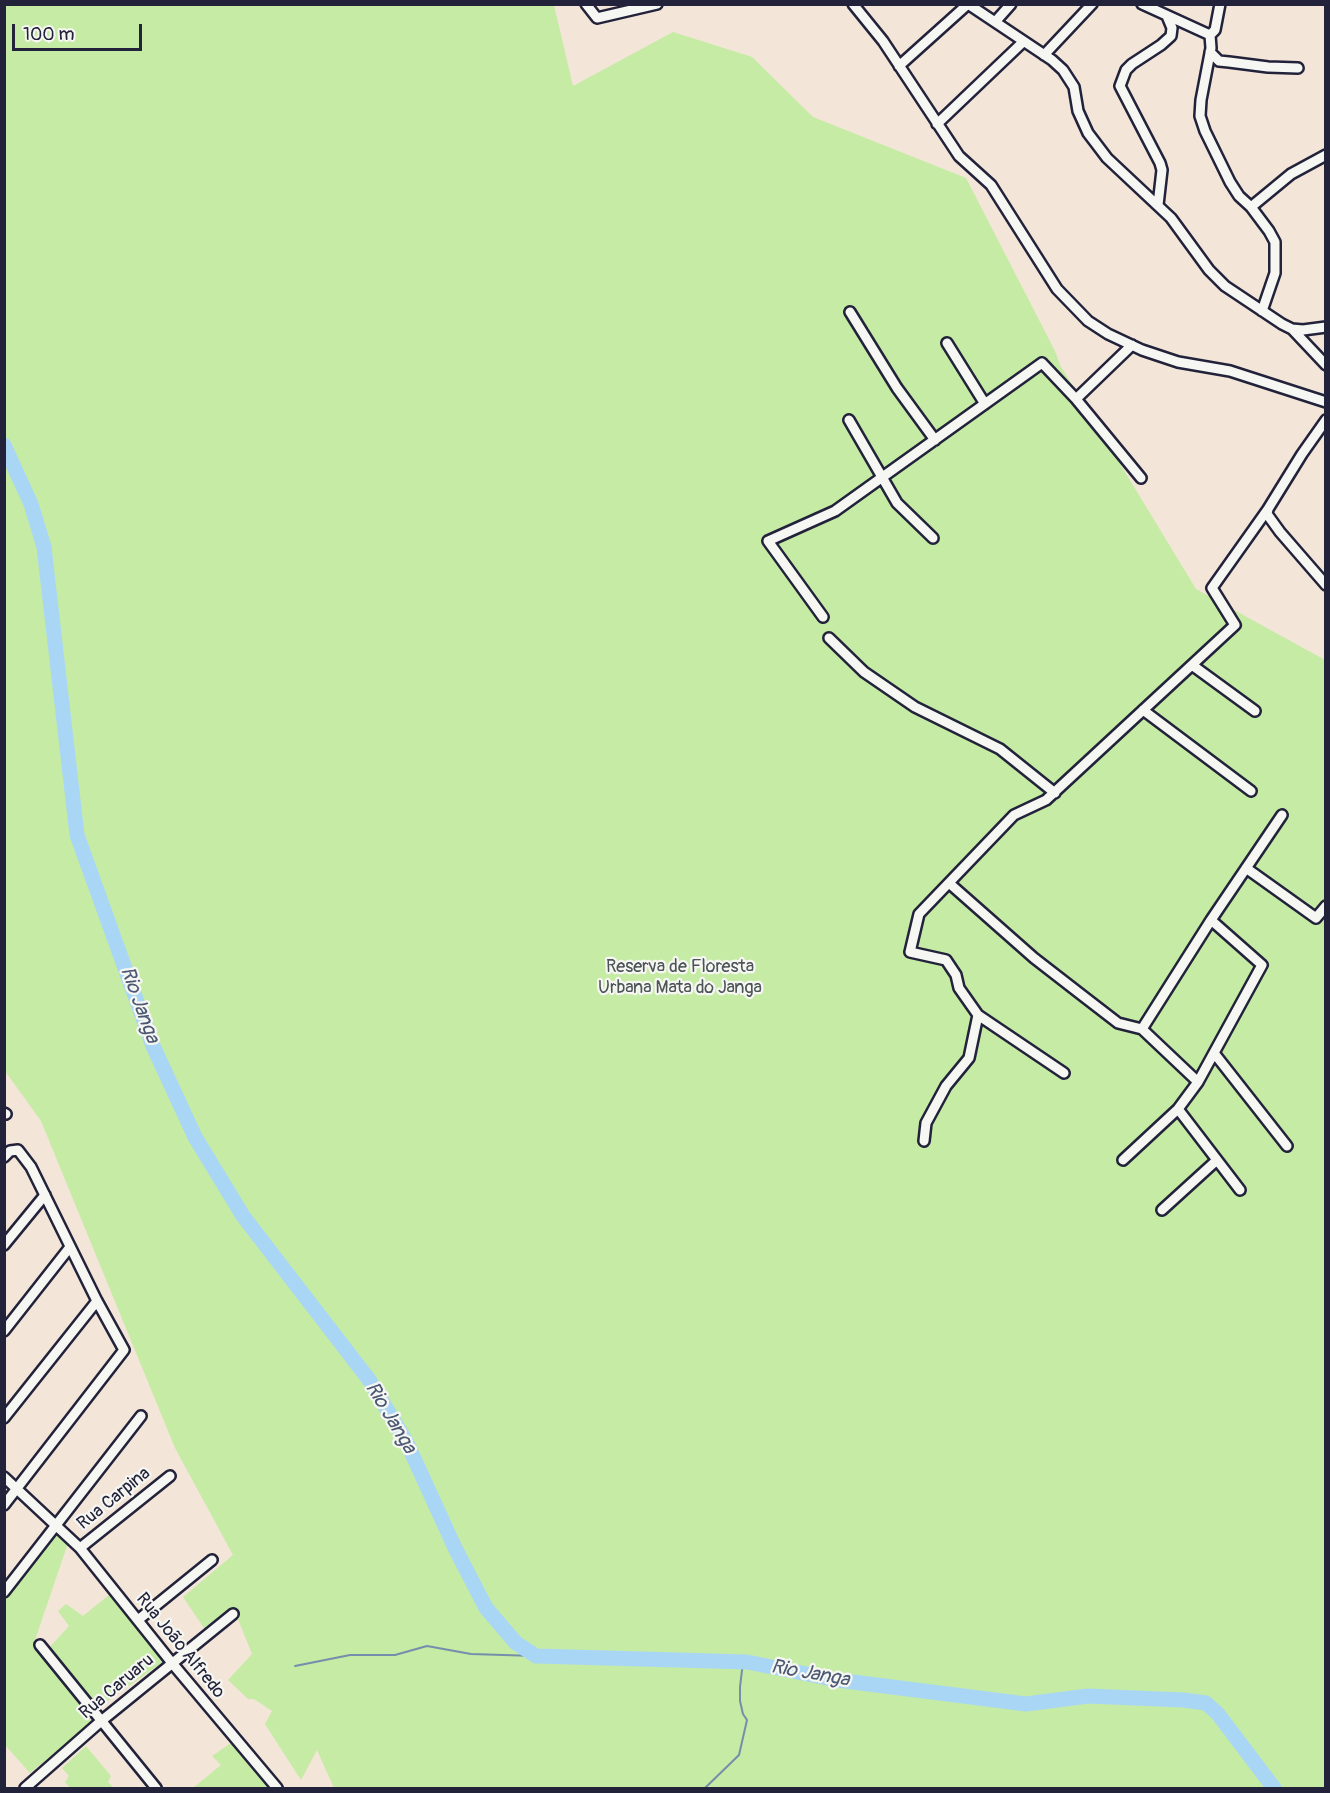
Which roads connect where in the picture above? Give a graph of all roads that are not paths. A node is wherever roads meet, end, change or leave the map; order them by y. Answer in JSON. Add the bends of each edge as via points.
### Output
{"nodes":[{"id":1,"x":586,"y":4,"type":"edge"},
{"id":2,"x":657,"y":4,"type":"edge"},
{"id":3,"x":867,"y":4,"type":"edge"},
{"id":4,"x":968,"y":4,"type":"edge"},
{"id":5,"x":1011,"y":4,"type":"edge"},
{"id":6,"x":1092,"y":4,"type":"edge"},
{"id":7,"x":1142,"y":4,"type":"edge"},
{"id":8,"x":1220,"y":4,"type":"edge"},
{"id":9,"x":856,"y":8,"type":"edge"},
{"id":10,"x":1167,"y":16,"type":"junction"},
{"id":11,"x":995,"y":22,"type":"junction"},
{"id":12,"x":1210,"y":35,"type":"junction"},
{"id":13,"x":1023,"y":42,"type":"junction"},
{"id":14,"x":1210,"y":52,"type":"junction"},
{"id":15,"x":1044,"y":55,"type":"junction"},
{"id":16,"x":898,"y":66,"type":"junction"},
{"id":17,"x":1298,"y":68,"type":"dead end"},
{"id":18,"x":937,"y":124,"type":"junction"},
{"id":19,"x":1326,"y":155,"type":"edge"},
{"id":20,"x":1158,"y":205,"type":"junction"},
{"id":21,"x":1251,"y":207,"type":"junction"},
{"id":22,"x":1262,"y":311,"type":"junction"},
{"id":23,"x":849,"y":312,"type":"dead end"},
{"id":24,"x":1326,"y":327,"type":"edge"},
{"id":25,"x":1292,"y":329,"type":"junction"},
{"id":26,"x":947,"y":343,"type":"dead end"},
{"id":27,"x":1132,"y":345,"type":"junction"},
{"id":28,"x":1326,"y":365,"type":"edge"},
{"id":29,"x":1076,"y":399,"type":"junction"},
{"id":30,"x":1326,"y":402,"type":"edge"},
{"id":31,"x":985,"y":404,"type":"junction"},
{"id":32,"x":849,"y":420,"type":"dead end"},
{"id":33,"x":1326,"y":420,"type":"edge"},
{"id":34,"x":935,"y":440,"type":"junction"},
{"id":35,"x":882,"y":477,"type":"junction"},
{"id":36,"x":1141,"y":478,"type":"dead end"},
{"id":37,"x":1268,"y":509,"type":"junction"},
{"id":38,"x":933,"y":538,"type":"dead end"},
{"id":39,"x":1326,"y":585,"type":"edge"},
{"id":40,"x":823,"y":617,"type":"dead end"},
{"id":41,"x":829,"y":638,"type":"dead end"},
{"id":42,"x":1192,"y":665,"type":"junction"},
{"id":43,"x":1143,"y":710,"type":"junction"},
{"id":44,"x":1255,"y":711,"type":"dead end"},
{"id":45,"x":1251,"y":791,"type":"dead end"},
{"id":46,"x":1055,"y":793,"type":"junction"},
{"id":47,"x":1282,"y":815,"type":"dead end"},
{"id":48,"x":1246,"y":868,"type":"junction"},
{"id":49,"x":949,"y":883,"type":"junction"},
{"id":50,"x":1326,"y":906,"type":"edge"},
{"id":51,"x":1211,"y":920,"type":"junction"},
{"id":52,"x":978,"y":1015,"type":"junction"},
{"id":53,"x":1142,"y":1029,"type":"junction"},
{"id":54,"x":1214,"y":1053,"type":"junction"},
{"id":55,"x":1064,"y":1073,"type":"dead end"},
{"id":56,"x":1198,"y":1082,"type":"junction"},
{"id":57,"x":1178,"y":1109,"type":"junction"},
{"id":58,"x":924,"y":1141,"type":"dead end"},
{"id":59,"x":1287,"y":1146,"type":"dead end"},
{"id":60,"x":4,"y":1157,"type":"edge"},
{"id":61,"x":1123,"y":1160,"type":"dead end"},
{"id":62,"x":1217,"y":1160,"type":"junction"},
{"id":63,"x":1240,"y":1190,"type":"dead end"},
{"id":64,"x":45,"y":1195,"type":"junction"},
{"id":65,"x":1162,"y":1210,"type":"dead end"},
{"id":66,"x":4,"y":1245,"type":"edge"},
{"id":67,"x":70,"y":1246,"type":"junction"},
{"id":68,"x":97,"y":1301,"type":"junction"},
{"id":69,"x":4,"y":1330,"type":"edge"},
{"id":70,"x":141,"y":1416,"type":"dead end"},
{"id":71,"x":4,"y":1418,"type":"edge"},
{"id":72,"x":170,"y":1476,"type":"dead end"},
{"id":73,"x":4,"y":1477,"type":"edge"},
{"id":74,"x":17,"y":1488,"type":"junction"},
{"id":75,"x":4,"y":1505,"type":"edge"},
{"id":76,"x":57,"y":1525,"type":"junction"},
{"id":77,"x":80,"y":1548,"type":"junction"},
{"id":78,"x":212,"y":1560,"type":"dead end"},
{"id":79,"x":4,"y":1592,"type":"edge"},
{"id":80,"x":234,"y":1614,"type":"dead end"},
{"id":81,"x":138,"y":1620,"type":"junction"},
{"id":82,"x":40,"y":1645,"type":"dead end"},
{"id":83,"x":172,"y":1663,"type":"junction"},
{"id":84,"x":100,"y":1722,"type":"junction"},
{"id":85,"x":31,"y":1787,"type":"edge"},
{"id":86,"x":156,"y":1788,"type":"edge"},
{"id":87,"x":277,"y":1788,"type":"edge"}],
"edges":[{"from":1,"to":2,"type":"street","via":[[597,18]]},
{"from":3,"to":9,"type":"street"},
{"from":4,"to":11,"type":"street"},
{"from":4,"to":16,"type":"street"},
{"from":5,"to":11,"type":"street"},
{"from":6,"to":15,"type":"street"},
{"from":7,"to":10,"type":"street"},
{"from":8,"to":12,"type":"street","via":[[1215,30]]},
{"from":9,"to":16,"type":"street"},
{"from":10,"to":12,"type":"street"},
{"from":10,"to":20,"type":"street","via":[[1171,36],[1125,70],[1120,86],[1160,163]]},
{"from":11,"to":13,"type":"street"},
{"from":12,"to":14,"type":"street"},
{"from":13,"to":15,"type":"street"},
{"from":13,"to":18,"type":"street"},
{"from":14,"to":17,"type":"street","via":[[1229,62]]},
{"from":14,"to":21,"type":"street","via":[[1200,116],[1230,182]]},
{"from":15,"to":20,"type":"street","via":[[1071,81],[1088,133],[1107,158]]},
{"from":16,"to":18,"type":"street"},
{"from":18,"to":27,"type":"street","via":[[959,156],[991,185],[1071,306],[1108,334]]},
{"from":19,"to":21,"type":"street","via":[[1291,174]]},
{"from":20,"to":22,"type":"street","via":[[1216,278]]},
{"from":21,"to":22,"type":"street","via":[[1275,242],[1275,273]]},
{"from":22,"to":25,"type":"street"},
{"from":23,"to":34,"type":"street"},
{"from":24,"to":25,"type":"street"},
{"from":25,"to":28,"type":"street"},
{"from":26,"to":31,"type":"street"},
{"from":27,"to":29,"type":"street"},
{"from":27,"to":30,"type":"street","via":[[1178,362],[1230,371]]},
{"from":29,"to":31,"type":"street","via":[[1042,363]]},
{"from":29,"to":36,"type":"street"},
{"from":31,"to":34,"type":"street"},
{"from":32,"to":35,"type":"street"},
{"from":33,"to":37,"type":"street"},
{"from":34,"to":35,"type":"street"},
{"from":35,"to":38,"type":"street","via":[[897,502]]},
{"from":35,"to":40,"type":"street","via":[[835,511],[768,541]]},
{"from":37,"to":39,"type":"street","via":[[1268,518]]},
{"from":37,"to":42,"type":"street","via":[[1212,588],[1235,625]]},
{"from":41,"to":46,"type":"street","via":[[864,672],[915,707],[1000,749]]},
{"from":42,"to":43,"type":"street"},
{"from":42,"to":44,"type":"street"},
{"from":43,"to":45,"type":"street"},
{"from":43,"to":46,"type":"street"},
{"from":46,"to":49,"type":"street","via":[[1014,815]]},
{"from":47,"to":48,"type":"street"},
{"from":48,"to":50,"type":"street","via":[[1316,918]]},
{"from":48,"to":51,"type":"street"},
{"from":49,"to":52,"type":"street","via":[[919,914],[910,952],[945,960]]},
{"from":49,"to":53,"type":"street","via":[[1034,958],[1118,1023]]},
{"from":51,"to":53,"type":"street"},
{"from":51,"to":54,"type":"street","via":[[1262,965]]},
{"from":52,"to":55,"type":"street"},
{"from":52,"to":58,"type":"street","via":[[969,1058],[946,1086],[926,1123]]},
{"from":53,"to":56,"type":"street"},
{"from":54,"to":56,"type":"street"},
{"from":54,"to":59,"type":"street"},
{"from":56,"to":57,"type":"street"},
{"from":57,"to":61,"type":"street"},
{"from":57,"to":62,"type":"street"},
{"from":60,"to":64,"type":"street","via":[[14,1150],[22,1154]]},
{"from":62,"to":63,"type":"street"},
{"from":62,"to":65,"type":"street"},
{"from":64,"to":66,"type":"street"},
{"from":64,"to":67,"type":"street"},
{"from":67,"to":68,"type":"street"},
{"from":67,"to":69,"type":"street"},
{"from":68,"to":71,"type":"street"},
{"from":68,"to":74,"type":"street","via":[[124,1350]]},
{"from":70,"to":76,"type":"street"},
{"from":72,"to":77,"type":"street","name":"Rua Carpina"},
{"from":73,"to":74,"type":"street","name":"Rua João Alfredo"},
{"from":74,"to":75,"type":"street"},
{"from":74,"to":76,"type":"street","name":"Rua João Alfredo"},
{"from":76,"to":77,"type":"street","name":"Rua João Alfredo"},
{"from":76,"to":79,"type":"street"},
{"from":77,"to":81,"type":"street","name":"Rua João Alfredo"},
{"from":78,"to":81,"type":"street"},
{"from":80,"to":83,"type":"street","name":"Rua Caruaru"},
{"from":81,"to":83,"type":"street","name":"Rua João Alfredo"},
{"from":82,"to":84,"type":"street"},
{"from":83,"to":84,"type":"street","name":"Rua Caruaru"},
{"from":83,"to":87,"type":"street","name":"Rua João Alfredo"},
{"from":84,"to":85,"type":"street","name":"Rua Caruaru"},
{"from":84,"to":86,"type":"street"}]}
